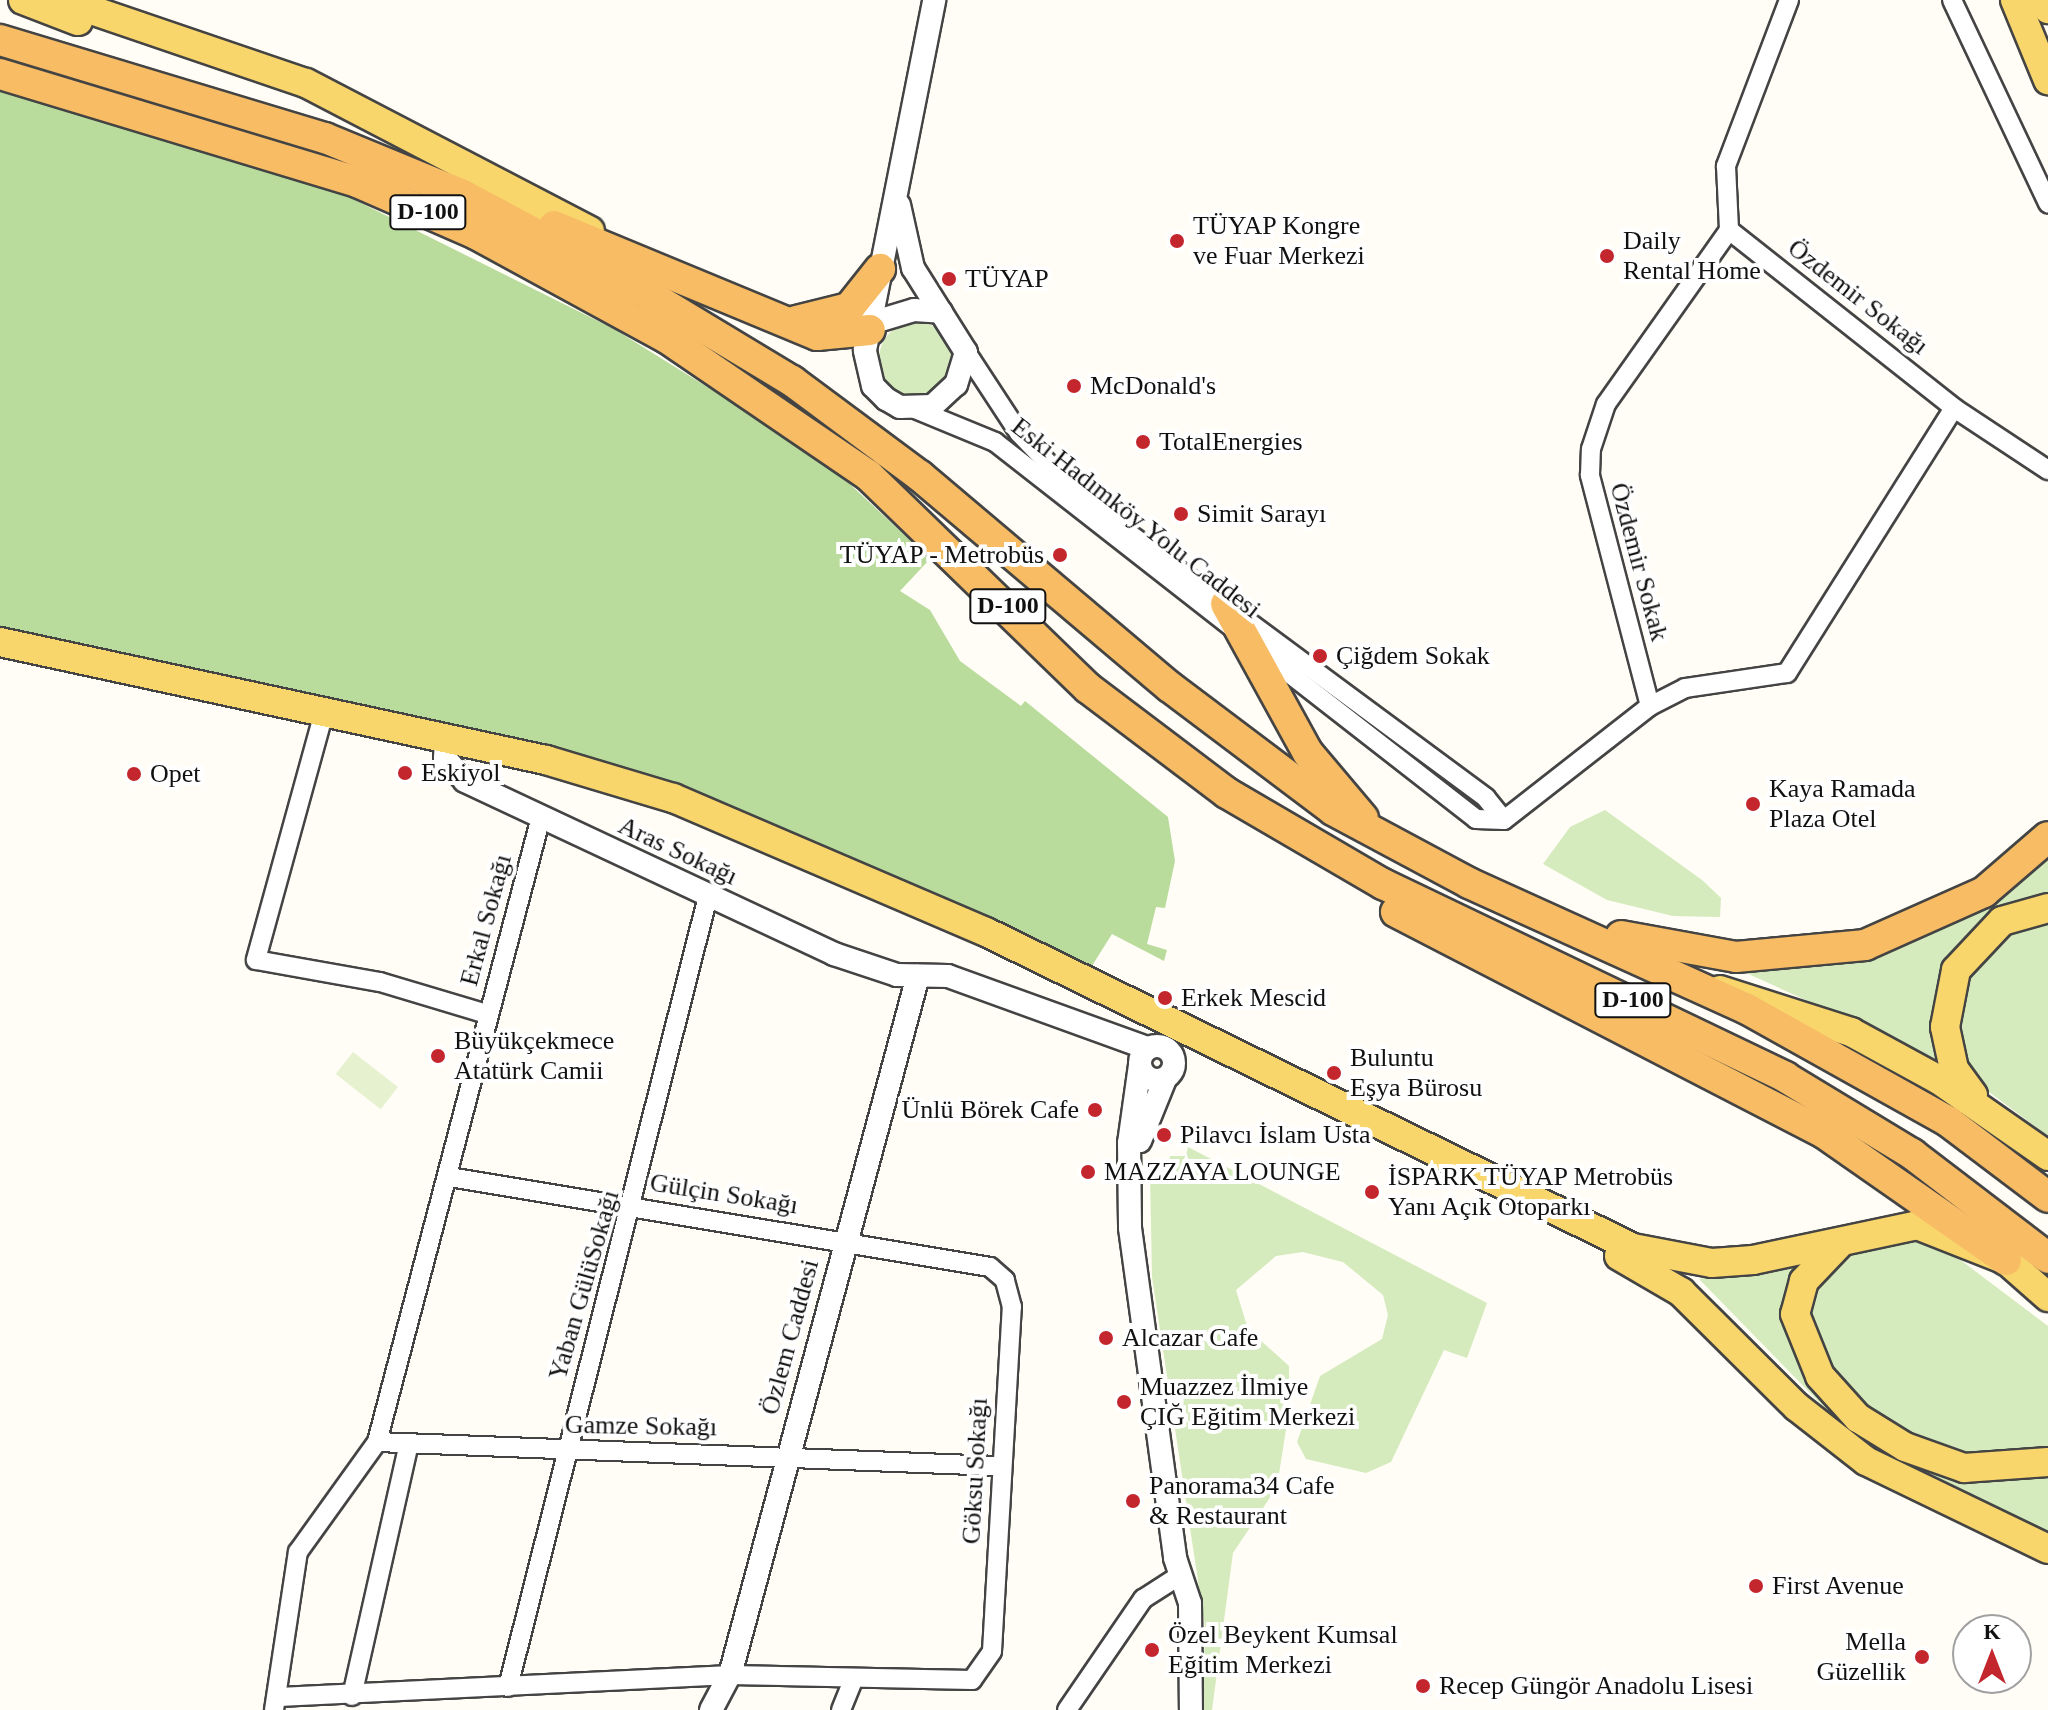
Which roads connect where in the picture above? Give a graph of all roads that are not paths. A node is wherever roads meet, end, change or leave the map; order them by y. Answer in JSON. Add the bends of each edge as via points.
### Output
{"nodes":[{"id":1,"x":23,"y":0,"type":"edge"},
{"id":2,"x":62,"y":0,"type":"edge"},
{"id":3,"x":934,"y":0,"type":"edge"},
{"id":4,"x":1789,"y":0,"type":"edge"},
{"id":5,"x":1952,"y":0,"type":"edge"},
{"id":6,"x":2015,"y":0,"type":"edge"},
{"id":7,"x":2044,"y":0,"type":"edge"},
{"id":8,"x":2048,"y":9,"type":"edge"},
{"id":9,"x":0,"y":40,"type":"edge"},
{"id":10,"x":0,"y":74,"type":"edge"},
{"id":11,"x":2048,"y":80,"type":"edge"},
{"id":12,"x":306,"y":83,"type":"junction"},
{"id":13,"x":2048,"y":203,"type":"edge"},
{"id":14,"x":899,"y":205,"type":"junction"},
{"id":15,"x":485,"y":207,"type":"junction"},
{"id":16,"x":1729,"y":230,"type":"junction"},
{"id":17,"x":617,"y":247,"type":"junction"},
{"id":18,"x":880,"y":269,"type":"junction"},
{"id":19,"x":941,"y":312,"type":"junction"},
{"id":20,"x":778,"y":319,"type":"junction"},
{"id":21,"x":870,"y":327,"type":"junction"},
{"id":22,"x":737,"y":345,"type":"junction"},
{"id":23,"x":966,"y":352,"type":"junction"},
{"id":24,"x":913,"y":408,"type":"junction"},
{"id":25,"x":1954,"y":408,"type":"junction"},
{"id":26,"x":2048,"y":470,"type":"edge"},
{"id":27,"x":1141,"y":552,"type":"junction"},
{"id":28,"x":1226,"y":604,"type":"junction"},
{"id":29,"x":1247,"y":638,"type":"junction"},
{"id":30,"x":0,"y":642,"type":"edge"},
{"id":31,"x":1349,"y":694,"type":"junction"},
{"id":32,"x":1324,"y":706,"type":"junction"},
{"id":33,"x":1650,"y":706,"type":"junction"},
{"id":34,"x":323,"y":716,"type":"junction"},
{"id":35,"x":446,"y":739,"type":"junction"},
{"id":36,"x":1199,"y":774,"type":"junction"},
{"id":37,"x":541,"y":817,"type":"junction"},
{"id":38,"x":1504,"y":820,"type":"junction"},
{"id":39,"x":1380,"y":837,"type":"junction"},
{"id":40,"x":2048,"y":837,"type":"edge"},
{"id":41,"x":708,"y":896,"type":"junction"},
{"id":42,"x":2048,"y":908,"type":"edge"},
{"id":43,"x":1548,"y":920,"type":"junction"},
{"id":44,"x":918,"y":976,"type":"junction"},
{"id":45,"x":1699,"y":987,"type":"junction"},
{"id":46,"x":1144,"y":1010,"type":"junction"},
{"id":47,"x":487,"y":1014,"type":"junction"},
{"id":48,"x":1199,"y":1035,"type":"junction"},
{"id":49,"x":1144,"y":1054,"type":"junction"},
{"id":50,"x":1170,"y":1073,"type":"junction"},
{"id":51,"x":1144,"y":1098,"type":"junction"},
{"id":52,"x":2017,"y":1130,"type":"junction"},
{"id":53,"x":2048,"y":1156,"type":"edge"},
{"id":54,"x":449,"y":1177,"type":"junction"},
{"id":55,"x":2048,"y":1197,"type":"edge"},
{"id":56,"x":1534,"y":1202,"type":"junction"},
{"id":57,"x":633,"y":1207,"type":"junction"},
{"id":58,"x":1850,"y":1236,"type":"junction"},
{"id":59,"x":845,"y":1239,"type":"junction"},
{"id":60,"x":2048,"y":1258,"type":"edge"},
{"id":61,"x":2006,"y":1260,"type":"junction"},
{"id":62,"x":990,"y":1267,"type":"joint"},
{"id":63,"x":2048,"y":1297,"type":"edge"},
{"id":64,"x":377,"y":1442,"type":"junction"},
{"id":65,"x":408,"y":1447,"type":"junction"},
{"id":66,"x":565,"y":1451,"type":"junction"},
{"id":67,"x":786,"y":1456,"type":"junction"},
{"id":68,"x":2048,"y":1462,"type":"edge"},
{"id":69,"x":1000,"y":1466,"type":"junction"},
{"id":70,"x":2048,"y":1549,"type":"edge"},
{"id":71,"x":1182,"y":1574,"type":"junction"},
{"id":72,"x":730,"y":1675,"type":"junction"},
{"id":73,"x":853,"y":1680,"type":"junction"},
{"id":74,"x":508,"y":1687,"type":"junction"},
{"id":75,"x":352,"y":1696,"type":"junction"},
{"id":76,"x":276,"y":1704,"type":"edge"},
{"id":77,"x":711,"y":1710,"type":"edge"},
{"id":78,"x":841,"y":1710,"type":"edge"},
{"id":79,"x":1067,"y":1710,"type":"edge"},
{"id":80,"x":1191,"y":1710,"type":"edge"}],
"edges":[{"from":1,"to":12,"type":"main road","via":[[273,90],[294,93]]},
{"from":2,"to":12,"type":"main road"},
{"from":3,"to":14,"type":"street","name":"Eski Hadımköy Yolu Caddesi"},
{"from":4,"to":16,"type":"street","via":[[1726,166]]},
{"from":5,"to":13,"type":"street"},
{"from":6,"to":11,"type":"main road"},
{"from":7,"to":8,"type":"main road"},
{"from":9,"to":15,"type":"highway","number":"D-100","via":[[256,114]]},
{"from":10,"to":36,"type":"highway","number":"D-100","via":[[357,182],[476,234],[667,338],[868,475],[1088,688]]},
{"from":12,"to":17,"type":"main road","via":[[520,189]]},
{"from":14,"to":18,"type":"street","name":"Eski Hadımköy Yolu Caddesi"},
{"from":14,"to":19,"type":"street","name":"Eski Hadımköy Yolu Caddesi","via":[[913,268]]},
{"from":15,"to":17,"type":"highway"},
{"from":15,"to":22,"type":"highway","number":"D-100"},
{"from":16,"to":25,"type":"street","name":"Özdemir Sokağı"},
{"from":16,"to":33,"type":"street","name":"Özdemir Sokak","via":[[1606,404],[1591,449],[1590,475]]},
{"from":17,"to":20,"type":"highway"},
{"from":17,"to":22,"type":"main road"},
{"from":18,"to":20,"type":"highway","via":[[860,298],[835,316]]},
{"from":18,"to":21,"type":"street","name":"Eski Hadımköy Yolu Caddesi"},
{"from":19,"to":21,"type":"street","via":[[914,310]]},
{"from":19,"to":23,"type":"street","name":"Eski Hadımköy Yolu Caddesi"},
{"from":20,"to":21,"type":"highway","via":[[817,335]]},
{"from":21,"to":24,"type":"street","name":"Eski Hadımköy Yolu Caddesi","via":[[865,359],[873,386]]},
{"from":22,"to":39,"type":"highway","number":"D-100","via":[[920,476],[1277,772]]},
{"from":23,"to":24,"type":"street","via":[[946,397]]},
{"from":23,"to":27,"type":"street","name":"Eski Hadımköy Yolu Caddesi","via":[[1035,451]]},
{"from":24,"to":27,"type":"street","name":"Eski Hadımköy Yolu Caddesi","via":[[995,442]]},
{"from":25,"to":26,"type":"street","name":"Özdemir Sokağı"},
{"from":25,"to":33,"type":"street","via":[[1787,673],[1685,688]]},
{"from":27,"to":28,"type":"street","name":"Eski Hadımköy Yolu Caddesi"},
{"from":27,"to":29,"type":"street","name":"Eski Hadımköy Yolu Caddesi"},
{"from":28,"to":29,"type":"highway"},
{"from":28,"to":31,"type":"street","name":"Eski Hadımköy Yolu Caddesi"},
{"from":29,"to":32,"type":"street","name":"Eski Hadımköy Yolu Caddesi"},
{"from":29,"to":39,"type":"highway","via":[[1308,753]]},
{"from":30,"to":34,"type":"main road"},
{"from":31,"to":32,"type":"street"},
{"from":31,"to":38,"type":"street","name":"Eski Hadımköy Yolu Caddesi"},
{"from":32,"to":38,"type":"street","name":"Eski Hadımköy Yolu Caddesi","via":[[1476,819]]},
{"from":33,"to":38,"type":"street"},
{"from":34,"to":35,"type":"main road"},
{"from":34,"to":47,"type":"street","via":[[256,960],[380,982]]},
{"from":35,"to":37,"type":"street","name":"Aras Sokağı","via":[[451,769]]},
{"from":35,"to":46,"type":"main road","via":[[673,798],[986,932]]},
{"from":36,"to":60,"type":"highway","number":"D-100","via":[[1383,884],[1785,1077],[1912,1154]]},
{"from":36,"to":61,"type":"highway","via":[[1273,843],[1824,1133]]},
{"from":37,"to":41,"type":"street","name":"Aras Sokağı"},
{"from":37,"to":47,"type":"street","name":"Erkal Sokağı"},
{"from":39,"to":43,"type":"highway","number":"D-100"},
{"from":40,"to":43,"type":"highway","via":[[1948,913],[1830,952],[1736,957]]},
{"from":41,"to":44,"type":"street","name":"Aras Sokağı","via":[[871,969]]},
{"from":41,"to":57,"type":"street","name":"Yaban GülüSokağı"},
{"from":42,"to":52,"type":"main road","via":[[2002,921],[1974,943],[1946,1007],[1954,1069]]},
{"from":43,"to":45,"type":"highway","number":"D-100"},
{"from":44,"to":49,"type":"street","name":"Aras Sokağı","via":[[948,976]]},
{"from":44,"to":59,"type":"street","name":"Özlem Caddesi"},
{"from":45,"to":52,"type":"main road","via":[[1759,997],[1851,1032]]},
{"from":45,"to":55,"type":"highway","number":"D-100","via":[[1949,1122]]},
{"from":46,"to":48,"type":"main road"},
{"from":46,"to":49,"type":"street"},
{"from":47,"to":54,"type":"street","name":"Erkal Sokağı"},
{"from":48,"to":50,"type":"street"},
{"from":48,"to":56,"type":"main road"},
{"from":49,"to":50,"type":"street","name":"Aras Sokağı","via":[[1167,1049]]},
{"from":49,"to":51,"type":"street"},
{"from":50,"to":51,"type":"street"},
{"from":51,"to":71,"type":"street","via":[[1139,1213]]},
{"from":52,"to":53,"type":"main road"},
{"from":54,"to":57,"type":"street","name":"Gülçin Sokağı"},
{"from":54,"to":64,"type":"street","name":"Erkal Sokağı"},
{"from":56,"to":58,"type":"main road","via":[[1633,1248],[1712,1263]]},
{"from":56,"to":70,"type":"main road","via":[[1681,1292],[1797,1407],[1866,1461]]},
{"from":57,"to":59,"type":"street","name":"Gülçin Sokağı"},
{"from":57,"to":66,"type":"street","name":"Yaban GülüSokağı"},
{"from":58,"to":61,"type":"main road","via":[[1940,1228]]},
{"from":58,"to":68,"type":"main road","via":[[1804,1281],[1795,1314],[1808,1354],[1839,1397],[1884,1436],[1942,1463],[1992,1471]]},
{"from":59,"to":62,"type":"street","name":"Gülçin Sokağı"},
{"from":59,"to":67,"type":"street","name":"Özlem Caddesi"},
{"from":61,"to":63,"type":"main road"},
{"from":62,"to":69,"type":"street","name":"Göksu Sokağı","via":[[1005,1280],[1012,1307]]},
{"from":64,"to":65,"type":"street","name":"Gamze Sokağı"},
{"from":64,"to":76,"type":"street","via":[[298,1552]]},
{"from":65,"to":66,"type":"street","name":"Gamze Sokağı"},
{"from":65,"to":75,"type":"street"},
{"from":66,"to":67,"type":"street","name":"Gamze Sokağı"},
{"from":66,"to":74,"type":"street","name":"Yaban GülüSokağı"},
{"from":67,"to":69,"type":"street","name":"Gamze Sokağı"},
{"from":67,"to":72,"type":"street","name":"Özlem Caddesi"},
{"from":69,"to":73,"type":"street","name":"Göksu Sokağı","via":[[992,1651],[972,1680]]},
{"from":71,"to":79,"type":"street","via":[[1143,1599]]},
{"from":71,"to":80,"type":"street","via":[[1192,1626]]},
{"from":72,"to":73,"type":"street"},
{"from":72,"to":74,"type":"street"},
{"from":72,"to":77,"type":"street","name":"Özlem Caddesi"},
{"from":73,"to":78,"type":"street"},
{"from":74,"to":75,"type":"street"},
{"from":75,"to":76,"type":"street"}]}
